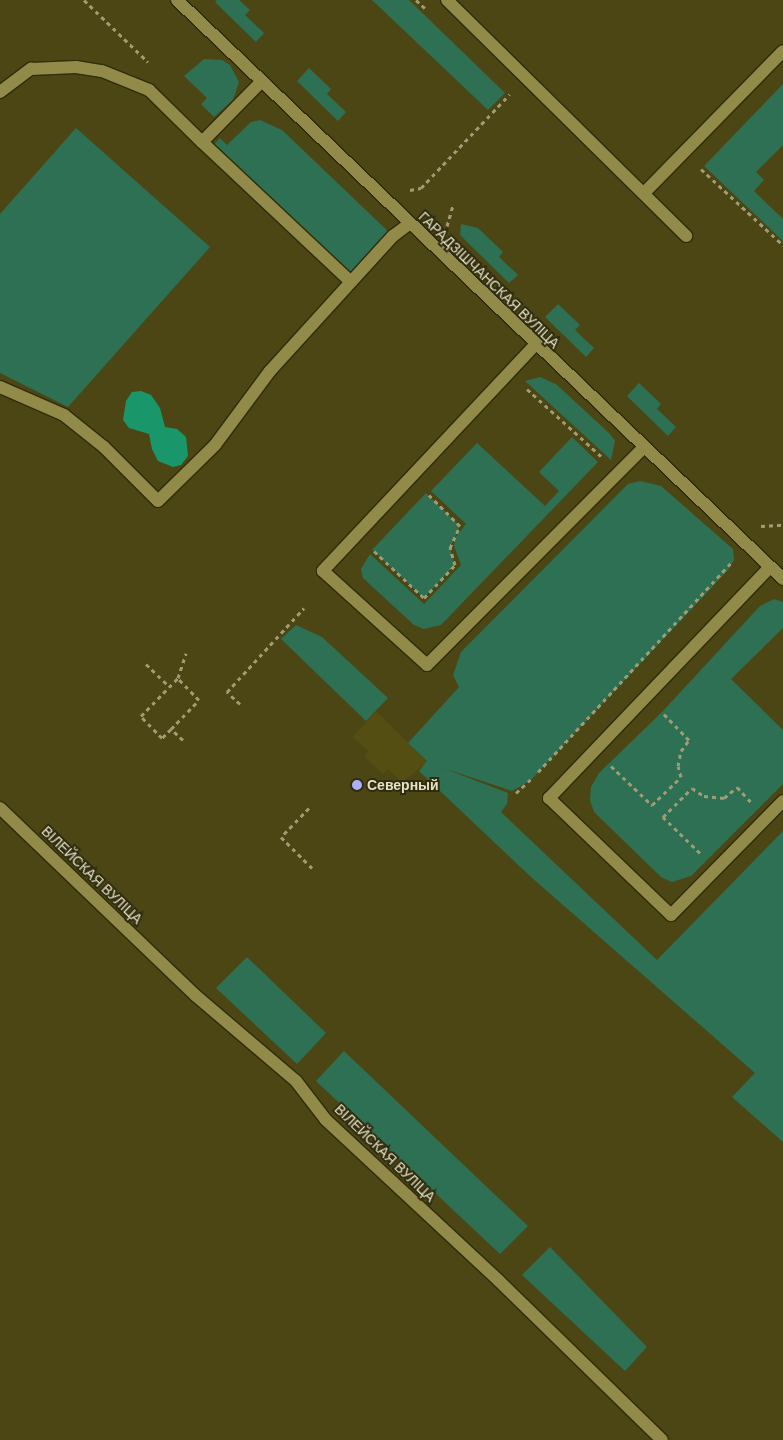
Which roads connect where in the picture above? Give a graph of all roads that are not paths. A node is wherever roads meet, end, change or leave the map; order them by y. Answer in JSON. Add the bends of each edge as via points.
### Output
{"nodes":[{"id":1,"x":177,"y":0,"type":"edge"},
{"id":2,"x":447,"y":0,"type":"edge"},
{"id":3,"x":783,"y":51,"type":"edge"},
{"id":4,"x":261,"y":82,"type":"junction"},
{"id":5,"x":0,"y":92,"type":"edge"},
{"id":6,"x":202,"y":142,"type":"junction"},
{"id":7,"x":645,"y":192,"type":"junction"},
{"id":8,"x":409,"y":224,"type":"junction"},
{"id":9,"x":686,"y":236,"type":"dead end"},
{"id":10,"x":351,"y":282,"type":"junction"},
{"id":11,"x":535,"y":345,"type":"junction"},
{"id":12,"x":0,"y":387,"type":"edge"},
{"id":13,"x":644,"y":447,"type":"junction"},
{"id":14,"x":770,"y":567,"type":"junction"},
{"id":15,"x":783,"y":579,"type":"edge"},
{"id":16,"x":783,"y":801,"type":"edge"},
{"id":17,"x":0,"y":808,"type":"edge"},
{"id":18,"x":662,"y":1440,"type":"edge"}],
"edges":[{"from":1,"to":4,"type":"street","name":"ГАРАДЗІШЧАНСКАЯ ВУЛІЦА"},
{"from":2,"to":7,"type":"street"},
{"from":3,"to":7,"type":"street"},
{"from":4,"to":6,"type":"street"},
{"from":4,"to":8,"type":"street","name":"ГАРАДЗІШЧАНСКАЯ ВУЛІЦА"},
{"from":5,"to":6,"type":"street","via":[[31,69],[76,67],[102,71],[149,90]]},
{"from":6,"to":10,"type":"street"},
{"from":7,"to":9,"type":"street"},
{"from":8,"to":10,"type":"street","via":[[393,236]]},
{"from":8,"to":11,"type":"street","name":"ГАРАДЗІШЧАНСКАЯ ВУЛІЦА"},
{"from":10,"to":12,"type":"street","via":[[270,371],[215,445],[158,500],[64,415]]},
{"from":11,"to":13,"type":"street","name":"ГАРАДЗІШЧАНСКАЯ ВУЛІЦА"},
{"from":11,"to":13,"type":"street","via":[[323,571],[427,665]]},
{"from":13,"to":14,"type":"street","name":"ГАРАДЗІШЧАНСКАЯ ВУЛІЦА"},
{"from":14,"to":15,"type":"street","name":"ГАРАДЗІШЧАНСКАЯ ВУЛІЦА"},
{"from":14,"to":16,"type":"street","via":[[549,798],[671,915]]},
{"from":17,"to":18,"type":"street","name":"ВІЛЕЙСКАЯ ВУЛІЦА","via":[[195,995],[296,1081],[326,1120],[498,1280]]}]}
